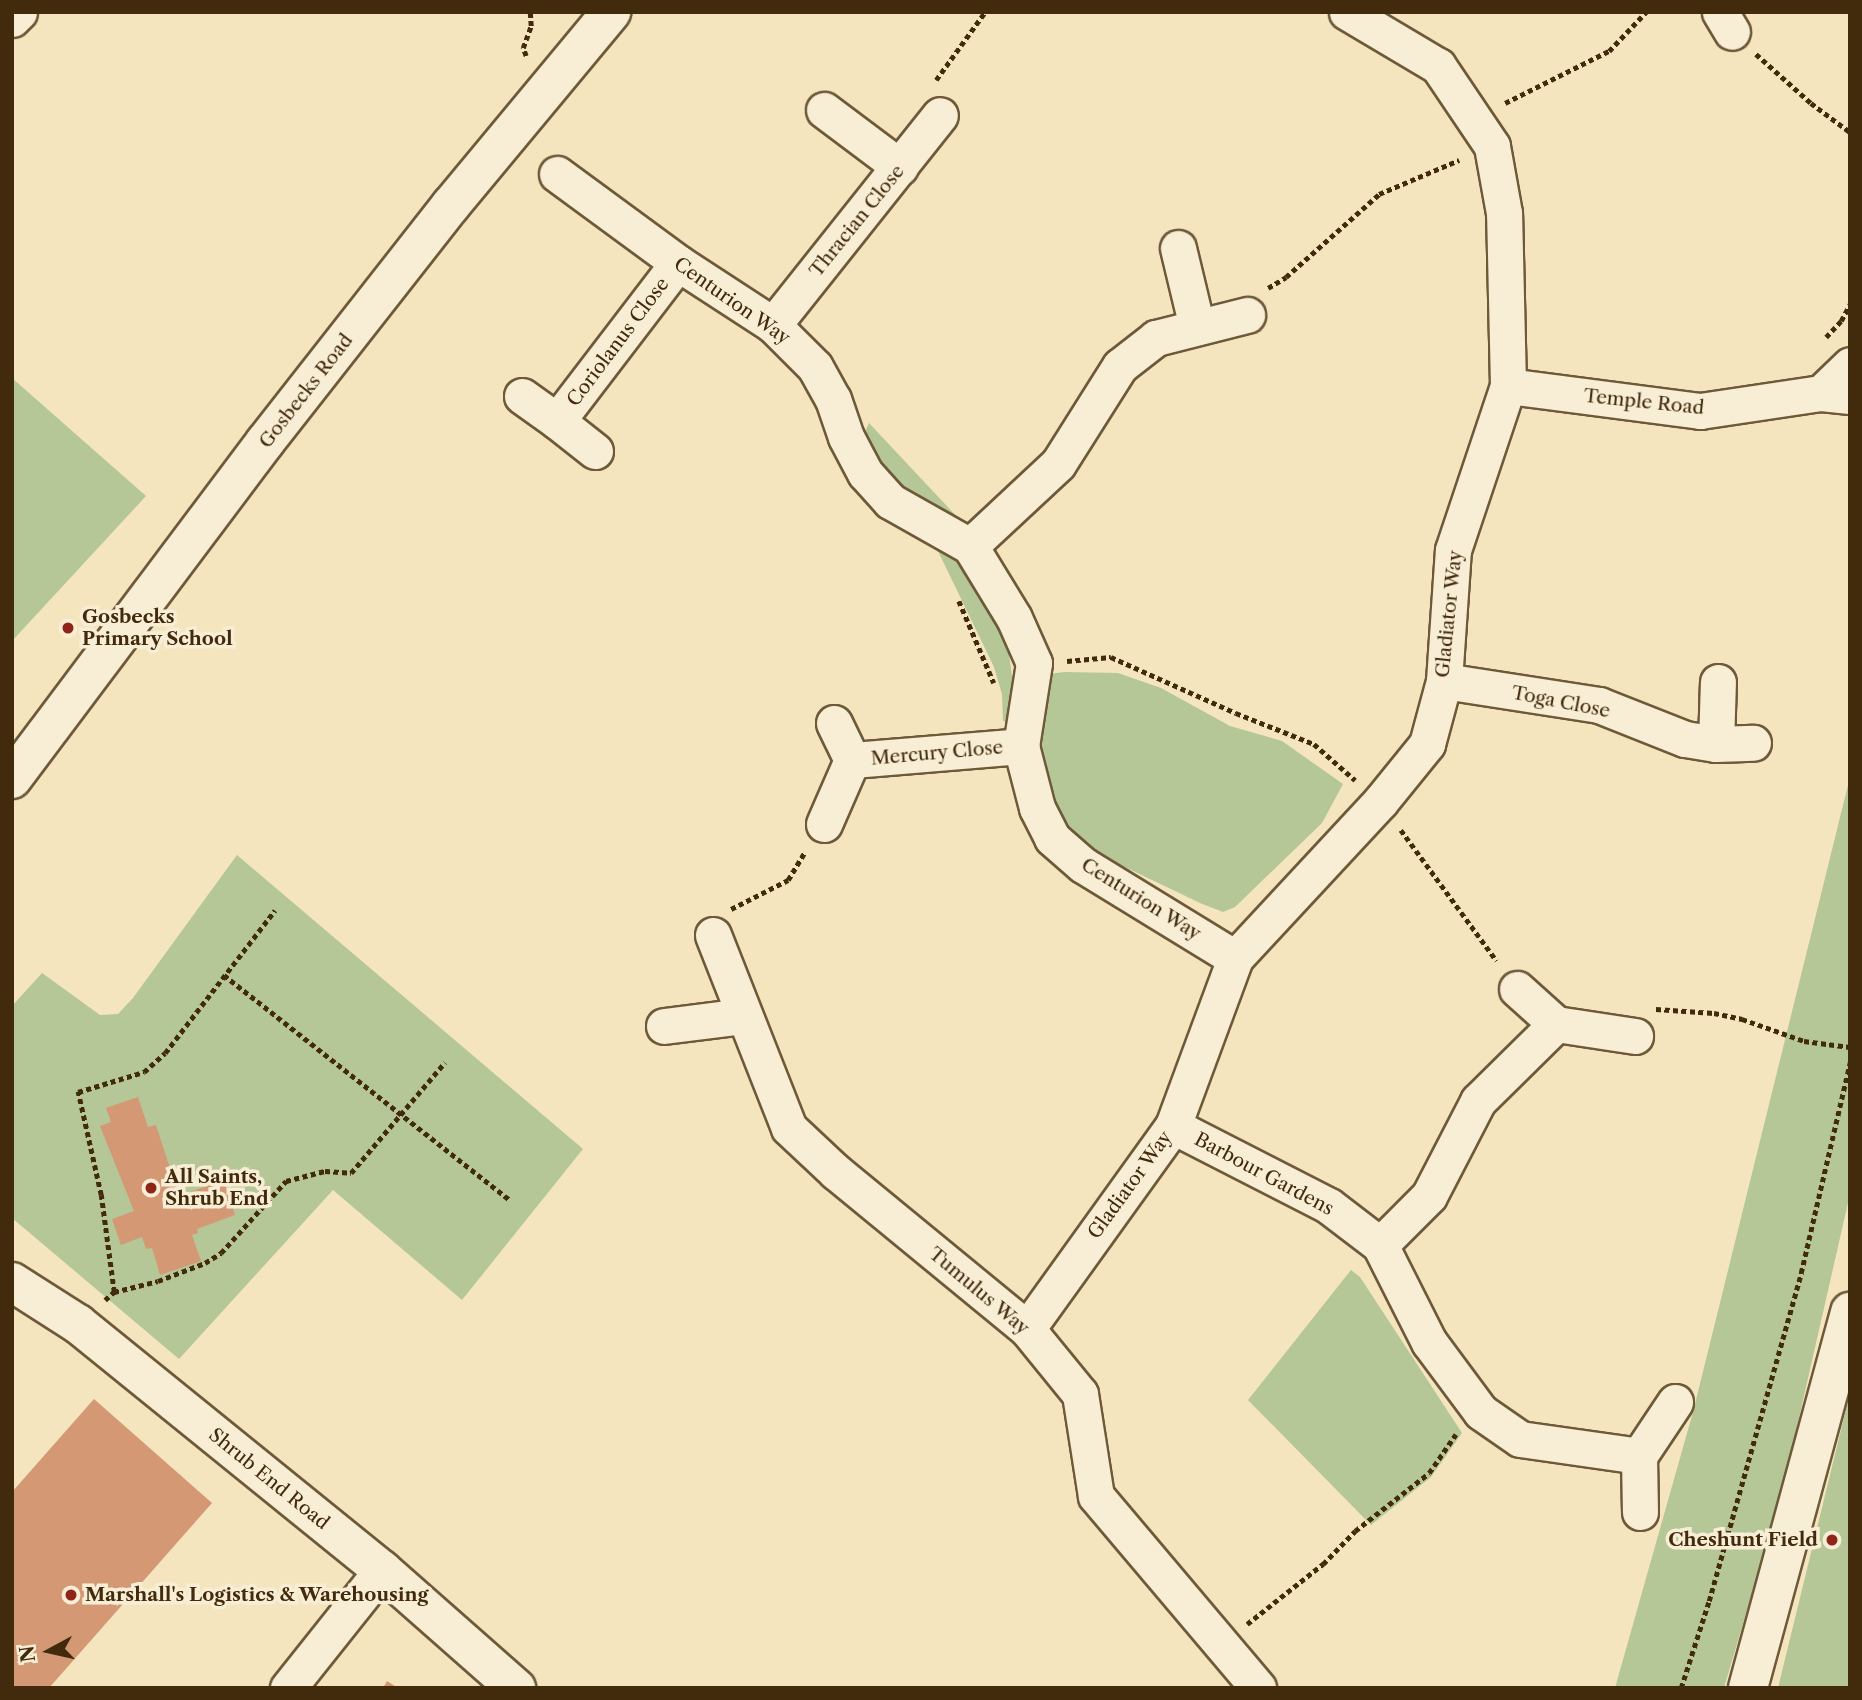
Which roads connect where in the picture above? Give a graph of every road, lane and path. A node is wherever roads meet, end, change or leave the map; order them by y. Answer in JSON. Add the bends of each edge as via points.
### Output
{"nodes":[{"id":1,"x":19,"y":12,"type":"edge"},
{"id":2,"x":985,"y":12,"type":"edge"},
{"id":3,"x":1347,"y":12,"type":"edge"},
{"id":4,"x":1646,"y":12,"type":"edge"},
{"id":5,"x":605,"y":14,"type":"edge"},
{"id":6,"x":12,"y":19,"type":"edge"},
{"id":7,"x":1726,"y":22,"type":"edge"},
{"id":8,"x":824,"y":110,"type":"dead end"},
{"id":9,"x":940,"y":115,"type":"joint"},
{"id":10,"x":1484,"y":132,"type":"junction"},
{"id":11,"x":1850,"y":132,"type":"edge"},
{"id":12,"x":900,"y":167,"type":"junction"},
{"id":13,"x":557,"y":174,"type":"dead end"},
{"id":14,"x":1178,"y":248,"type":"dead end"},
{"id":15,"x":678,"y":263,"type":"junction"},
{"id":16,"x":1850,"y":304,"type":"edge"},
{"id":17,"x":1247,"y":315,"type":"joint"},
{"id":18,"x":774,"y":325,"type":"junction"},
{"id":19,"x":1198,"y":327,"type":"junction"},
{"id":20,"x":1823,"y":341,"type":"dead end"},
{"id":21,"x":1850,"y":365,"type":"edge"},
{"id":22,"x":1508,"y":386,"type":"junction"},
{"id":23,"x":1835,"y":394,"type":"edge"},
{"id":24,"x":522,"y":396,"type":"dead end"},
{"id":25,"x":557,"y":422,"type":"junction"},
{"id":26,"x":595,"y":451,"type":"dead end"},
{"id":27,"x":970,"y":546,"type":"junction"},
{"id":28,"x":955,"y":590,"type":"dead end"},
{"id":29,"x":1034,"y":663,"type":"junction"},
{"id":30,"x":1444,"y":681,"type":"junction"},
{"id":31,"x":1718,"y":682,"type":"dead end"},
{"id":32,"x":996,"y":691,"type":"dead end"},
{"id":33,"x":834,"y":723,"type":"dead end"},
{"id":34,"x":1752,"y":743,"type":"dead end"},
{"id":35,"x":1716,"y":744,"type":"junction"},
{"id":36,"x":1021,"y":746,"type":"junction"},
{"id":37,"x":852,"y":760,"type":"junction"},
{"id":38,"x":12,"y":779,"type":"edge"},
{"id":39,"x":1380,"y":802,"type":"junction"},
{"id":40,"x":824,"y":824,"type":"joint"},
{"id":41,"x":275,"y":910,"type":"dead end"},
{"id":42,"x":713,"y":935,"type":"joint"},
{"id":43,"x":1235,"y":958,"type":"junction"},
{"id":44,"x":224,"y":975,"type":"junction"},
{"id":45,"x":1517,"y":989,"type":"joint"},
{"id":46,"x":744,"y":1016,"type":"junction"},
{"id":47,"x":1556,"y":1024,"type":"junction"},
{"id":48,"x":664,"y":1026,"type":"dead end"},
{"id":49,"x":1635,"y":1036,"type":"joint"},
{"id":50,"x":1850,"y":1047,"type":"edge"},
{"id":51,"x":444,"y":1062,"type":"dead end"},
{"id":52,"x":1850,"y":1062,"type":"edge"},
{"id":53,"x":401,"y":1114,"type":"junction"},
{"id":54,"x":1173,"y":1126,"type":"junction"},
{"id":55,"x":510,"y":1200,"type":"dead end"},
{"id":56,"x":1380,"y":1245,"type":"junction"},
{"id":57,"x":12,"y":1282,"type":"edge"},
{"id":58,"x":114,"y":1292,"type":"junction"},
{"id":59,"x":1850,"y":1312,"type":"edge"},
{"id":60,"x":78,"y":1324,"type":"junction"},
{"id":61,"x":1027,"y":1329,"type":"junction"},
{"id":62,"x":1675,"y":1402,"type":"dead end"},
{"id":63,"x":1481,"y":1412,"type":"junction"},
{"id":64,"x":1639,"y":1456,"type":"junction"},
{"id":65,"x":1640,"y":1512,"type":"dead end"},
{"id":66,"x":382,"y":1570,"type":"junction"},
{"id":67,"x":1222,"y":1643,"type":"junction"},
{"id":68,"x":288,"y":1688,"type":"edge"},
{"id":69,"x":516,"y":1688,"type":"edge"},
{"id":70,"x":1258,"y":1688,"type":"edge"},
{"id":71,"x":1681,"y":1688,"type":"edge"},
{"id":72,"x":1748,"y":1688,"type":"edge"}],
"edges":[{"from":1,"to":6,"type":"street"},
{"from":2,"to":9,"type":"path","via":[[936,81]]},
{"from":3,"to":10,"type":"street","name":"Gladiator Way","via":[[1438,66]]},
{"from":4,"to":10,"type":"path","via":[[1609,51]]},
{"from":5,"to":38,"type":"street","name":"Gosbecks Road","via":[[265,442]]},
{"from":7,"to":11,"type":"path","via":[[1811,103]]},
{"from":8,"to":12,"type":"street"},
{"from":9,"to":12,"type":"street","name":"Thracian Close"},
{"from":10,"to":17,"type":"path","via":[[1379,194],[1286,277],[1247,301]]},
{"from":10,"to":22,"type":"street","name":"Gladiator Way","via":[[1504,213]]},
{"from":12,"to":18,"type":"street","name":"Thracian Close"},
{"from":13,"to":15,"type":"street","name":"Centurion Way"},
{"from":14,"to":19,"type":"street"},
{"from":15,"to":18,"type":"street","name":"Centurion Way"},
{"from":15,"to":25,"type":"street","name":"Coriolanus Close"},
{"from":16,"to":20,"type":"path"},
{"from":17,"to":19,"type":"street"},
{"from":18,"to":27,"type":"street","name":"Centurion Way","via":[[815,367],[865,474],[890,501]]},
{"from":19,"to":27,"type":"street","via":[[1156,338],[1120,366],[1058,464]]},
{"from":21,"to":23,"type":"street","name":"Temple Road"},
{"from":22,"to":23,"type":"street","name":"Temple Road","via":[[1700,411]]},
{"from":22,"to":30,"type":"street","name":"Gladiator Way","via":[[1453,550]]},
{"from":24,"to":25,"type":"street","name":"Coriolanus Close"},
{"from":25,"to":26,"type":"street","name":"Coriolanus Close"},
{"from":27,"to":29,"type":"street","name":"Centurion Way","via":[[1014,618]]},
{"from":28,"to":32,"type":"path"},
{"from":29,"to":36,"type":"street","name":"Centurion Way"},
{"from":29,"to":39,"type":"path","via":[[1111,657],[1314,744]]},
{"from":30,"to":35,"type":"street","name":"Toga Close","via":[[1599,705],[1685,739]]},
{"from":30,"to":39,"type":"street","name":"Gladiator Way","via":[[1427,744]]},
{"from":31,"to":35,"type":"street"},
{"from":33,"to":37,"type":"street","name":"Mercury Close"},
{"from":34,"to":35,"type":"street","name":"Toga Close"},
{"from":36,"to":37,"type":"street","name":"Mercury Close"},
{"from":36,"to":43,"type":"street","name":"Centurion Way","via":[[1037,808],[1052,838],[1083,865]]},
{"from":37,"to":40,"type":"street","name":"Mercury Close"},
{"from":39,"to":43,"type":"street","name":"Gladiator Way"},
{"from":39,"to":45,"type":"path"},
{"from":40,"to":42,"type":"path","via":[[788,880],[710,920]]},
{"from":41,"to":44,"type":"path"},
{"from":42,"to":46,"type":"street","name":"Tumulus Way"},
{"from":43,"to":54,"type":"street","name":"Gladiator Way"},
{"from":44,"to":53,"type":"path"},
{"from":44,"to":58,"type":"path","via":[[165,1053],[144,1072],[78,1092],[101,1195]]},
{"from":45,"to":47,"type":"street"},
{"from":46,"to":48,"type":"street"},
{"from":46,"to":61,"type":"street","name":"Tumulus Way","via":[[789,1128]]},
{"from":47,"to":49,"type":"street"},
{"from":47,"to":56,"type":"street","via":[[1478,1101],[1429,1196]]},
{"from":49,"to":50,"type":"path","via":[[1643,1008],[1714,1013],[1804,1041]]},
{"from":51,"to":53,"type":"path"},
{"from":52,"to":71,"type":"path","via":[[1801,1273]]},
{"from":53,"to":55,"type":"path"},
{"from":53,"to":58,"type":"path","via":[[351,1173],[325,1171],[286,1181],[213,1258],[158,1281]]},
{"from":54,"to":56,"type":"street","name":"Barbour Gardens","via":[[1329,1206]]},
{"from":54,"to":61,"type":"street","name":"Gladiator Way"},
{"from":56,"to":63,"type":"street","name":"Barbour Gardens","via":[[1429,1342]]},
{"from":57,"to":60,"type":"street","name":"Shrub End Road"},
{"from":58,"to":60,"type":"path"},
{"from":59,"to":72,"type":"street"},
{"from":60,"to":66,"type":"street","name":"Shrub End Road"},
{"from":61,"to":67,"type":"street","name":"Tumulus Way","via":[[1080,1394],[1096,1496]]},
{"from":62,"to":64,"type":"street"},
{"from":63,"to":64,"type":"street","name":"Barbour Gardens","via":[[1520,1439]]},
{"from":63,"to":67,"type":"path","via":[[1458,1432],[1429,1473]]},
{"from":64,"to":65,"type":"street"},
{"from":66,"to":68,"type":"street"},
{"from":66,"to":69,"type":"street","name":"Shrub End Road"},
{"from":67,"to":70,"type":"street","name":"Tumulus Way"}]}
